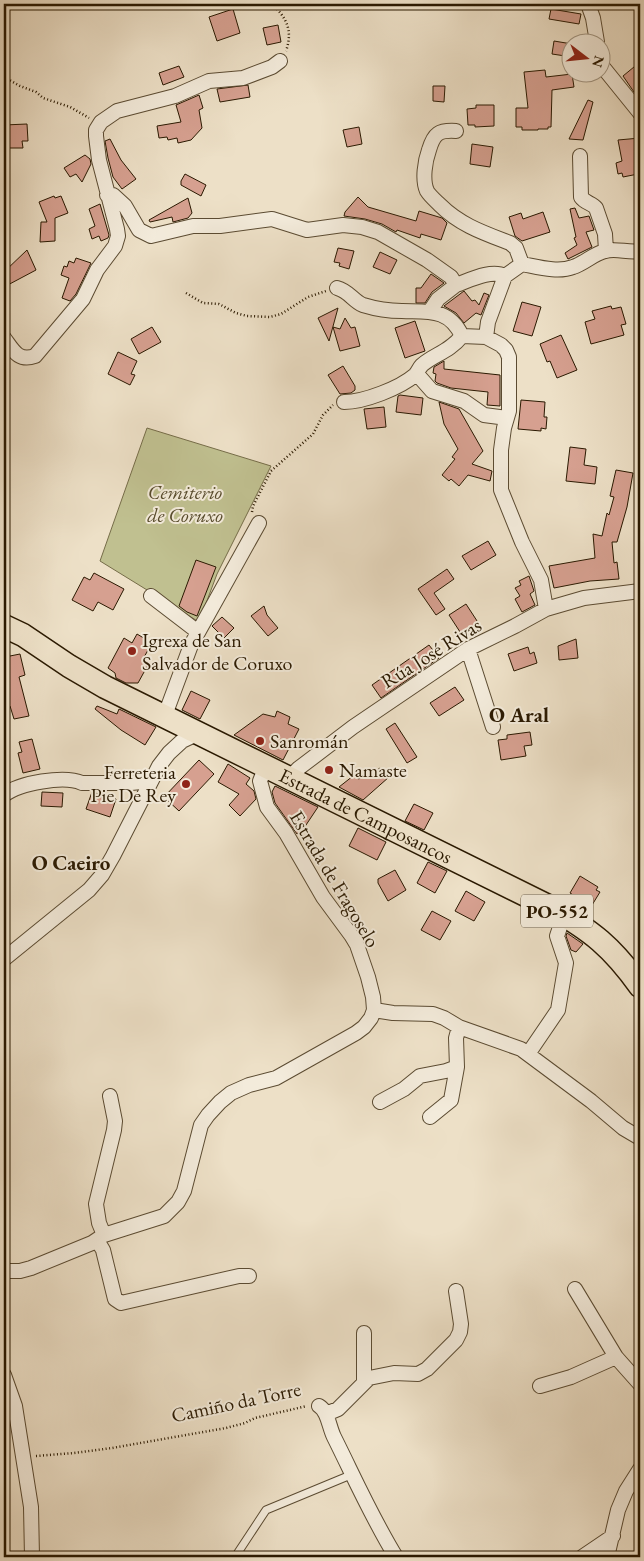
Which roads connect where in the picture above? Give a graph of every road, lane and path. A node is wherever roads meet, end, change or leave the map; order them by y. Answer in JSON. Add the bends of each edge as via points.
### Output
{"nodes":[{"id":1,"x":272,"y":4,"type":"edge"},
{"id":2,"x":588,"y":4,"type":"edge"},
{"id":3,"x":595,"y":32,"type":"edge"},
{"id":4,"x":280,"y":61,"type":"joint"},
{"id":5,"x":4,"y":77,"type":"edge"},
{"id":6,"x":612,"y":78,"type":"edge"},
{"id":7,"x":640,"y":113,"type":"edge"},
{"id":8,"x":98,"y":125,"type":"junction"},
{"id":9,"x":456,"y":131,"type":"dead end"},
{"id":10,"x":580,"y":156,"type":"dead end"},
{"id":11,"x":107,"y":195,"type":"junction"},
{"id":12,"x":606,"y":250,"type":"junction"},
{"id":13,"x":640,"y":250,"type":"edge"},
{"id":14,"x":522,"y":264,"type":"junction"},
{"id":15,"x":505,"y":276,"type":"junction"},
{"id":16,"x":456,"y":285,"type":"junction"},
{"id":17,"x":337,"y":288,"type":"joint"},
{"id":18,"x":186,"y":293,"type":"dead end"},
{"id":19,"x":430,"y":311,"type":"junction"},
{"id":20,"x":462,"y":336,"type":"junction"},
{"id":21,"x":486,"y":337,"type":"junction"},
{"id":22,"x":4,"y":338,"type":"edge"},
{"id":23,"x":417,"y":374,"type":"junction"},
{"id":24,"x":344,"y":402,"type":"joint"},
{"id":25,"x":507,"y":418,"type":"junction"},
{"id":26,"x":259,"y":523,"type":"joint"},
{"id":27,"x":640,"y":591,"type":"edge"},
{"id":28,"x":151,"y":596,"type":"dead end"},
{"id":29,"x":546,"y":609,"type":"junction"},
{"id":30,"x":4,"y":611,"type":"edge"},
{"id":31,"x":13,"y":630,"type":"edge"},
{"id":32,"x":198,"y":632,"type":"junction"},
{"id":33,"x":468,"y":649,"type":"junction"},
{"id":34,"x":165,"y":715,"type":"junction"},
{"id":35,"x":493,"y":727,"type":"dead end"},
{"id":36,"x":199,"y":733,"type":"junction"},
{"id":37,"x":266,"y":766,"type":"junction"},
{"id":38,"x":289,"y":778,"type":"junction"},
{"id":39,"x":151,"y":781,"type":"junction"},
{"id":40,"x":4,"y":795,"type":"edge"},
{"id":41,"x":560,"y":927,"type":"dead end"},
{"id":42,"x":4,"y":959,"type":"edge"},
{"id":43,"x":640,"y":986,"type":"edge"},
{"id":44,"x":374,"y":1010,"type":"junction"},
{"id":45,"x":459,"y":1027,"type":"junction"},
{"id":46,"x":528,"y":1054,"type":"junction"},
{"id":47,"x":457,"y":1067,"type":"junction"},
{"id":48,"x":110,"y":1096,"type":"dead end"},
{"id":49,"x":380,"y":1102,"type":"dead end"},
{"id":50,"x":430,"y":1117,"type":"dead end"},
{"id":51,"x":640,"y":1138,"type":"edge"},
{"id":52,"x":101,"y":1237,"type":"junction"},
{"id":53,"x":4,"y":1271,"type":"edge"},
{"id":54,"x":249,"y":1276,"type":"dead end"},
{"id":55,"x":575,"y":1289,"type":"dead end"},
{"id":56,"x":456,"y":1291,"type":"dead end"},
{"id":57,"x":364,"y":1333,"type":"dead end"},
{"id":58,"x":616,"y":1357,"type":"junction"},
{"id":59,"x":4,"y":1375,"type":"edge"},
{"id":60,"x":364,"y":1381,"type":"junction"},
{"id":61,"x":640,"y":1384,"type":"edge"},
{"id":62,"x":540,"y":1386,"type":"dead end"},
{"id":63,"x":322,"y":1410,"type":"junction"},
{"id":64,"x":23,"y":1459,"type":"junction"},
{"id":65,"x":640,"y":1469,"type":"edge"},
{"id":66,"x":353,"y":1474,"type":"junction"},
{"id":67,"x":613,"y":1536,"type":"junction"},
{"id":68,"x":32,"y":1557,"type":"edge"},
{"id":69,"x":237,"y":1557,"type":"edge"},
{"id":70,"x":396,"y":1557,"type":"edge"},
{"id":71,"x":582,"y":1557,"type":"edge"},
{"id":72,"x":607,"y":1557,"type":"edge"}],
"edges":[{"from":1,"to":4,"type":"path","via":[[283,14],[289,30],[287,49]]},
{"from":2,"to":3,"type":"street"},
{"from":4,"to":8,"type":"street","via":[[243,78],[209,81],[175,96],[117,111]]},
{"from":5,"to":8,"type":"path","via":[[43,98],[83,113]]},
{"from":6,"to":7,"type":"street"},
{"from":8,"to":11,"type":"street","via":[[99,160]]},
{"from":9,"to":14,"type":"street","via":[[443,130],[431,142],[424,181],[427,190],[444,210],[461,223],[510,243],[516,248]]},
{"from":10,"to":12,"type":"street","via":[[581,197],[596,208],[605,234]]},
{"from":11,"to":16,"type":"street","via":[[113,195],[125,206],[139,230],[151,236],[193,226],[272,219],[307,230],[343,225],[362,227],[378,232],[427,260],[451,277]]},
{"from":11,"to":22,"type":"street","via":[[118,240],[97,270],[83,299],[35,356],[22,358],[16,355]]},
{"from":12,"to":13,"type":"street","via":[[626,253]]},
{"from":12,"to":14,"type":"street","via":[[565,270]]},
{"from":14,"to":15,"type":"street"},
{"from":15,"to":16,"type":"street","via":[[490,274]]},
{"from":15,"to":21,"type":"street","via":[[488,322]]},
{"from":16,"to":19,"type":"street","via":[[438,299]]},
{"from":17,"to":18,"type":"path","via":[[308,297],[281,314],[270,316],[247,316],[219,304],[203,304]]},
{"from":17,"to":19,"type":"street","via":[[362,304],[385,310]]},
{"from":19,"to":20,"type":"street","via":[[448,318]]},
{"from":20,"to":21,"type":"street"},
{"from":20,"to":23,"type":"street","via":[[443,353],[420,366]]},
{"from":21,"to":25,"type":"street","via":[[501,345],[509,357]]},
{"from":23,"to":24,"type":"street","via":[[374,397]]},
{"from":23,"to":25,"type":"street","via":[[432,391],[464,401],[484,415]]},
{"from":24,"to":26,"type":"path","via":[[329,408],[313,434],[271,471],[253,506],[252,513]]},
{"from":25,"to":29,"type":"street","via":[[501,450],[502,490],[541,580]]},
{"from":26,"to":32,"type":"street"},
{"from":27,"to":29,"type":"street","name":"Rúa José Rivas","via":[[584,598]]},
{"from":28,"to":32,"type":"street"},
{"from":29,"to":33,"type":"street","name":"Rúa José Rivas"},
{"from":30,"to":31,"type":"main road","name":"Estrada de Camposancos","number":"PO-552"},
{"from":31,"to":34,"type":"main road","name":"Estrada de Camposancos","number":"PO-552","via":[[105,687]]},
{"from":32,"to":34,"type":"street"},
{"from":33,"to":35,"type":"street"},
{"from":33,"to":38,"type":"street","name":"Rúa José Rivas","via":[[353,727]]},
{"from":34,"to":36,"type":"main road","name":"Estrada de Camposancos","number":"PO-552"},
{"from":36,"to":37,"type":"main road","name":"Estrada de Camposancos","number":"PO-552"},
{"from":36,"to":39,"type":"street","via":[[182,741],[169,753]]},
{"from":37,"to":38,"type":"main road","name":"Estrada de Camposancos","number":"PO-552"},
{"from":37,"to":44,"type":"street","name":"Estrada de Fragoselo","via":[[260,781],[267,807],[357,945],[370,984]]},
{"from":38,"to":43,"type":"main road","name":"Estrada de Camposancos","number":"PO-552","via":[[576,922],[605,943]]},
{"from":39,"to":40,"type":"street","via":[[82,783],[51,780],[16,788]]},
{"from":39,"to":42,"type":"street","via":[[102,875],[89,890]]},
{"from":41,"to":46,"type":"street","via":[[556,936],[566,963],[558,1010]]},
{"from":44,"to":45,"type":"street","via":[[433,1014]]},
{"from":44,"to":52,"type":"street","via":[[364,1027],[356,1033],[276,1078],[249,1085],[220,1102],[201,1125],[184,1191],[171,1210],[155,1220]]},
{"from":45,"to":46,"type":"street"},
{"from":45,"to":47,"type":"street"},
{"from":46,"to":51,"type":"street"},
{"from":47,"to":49,"type":"street","via":[[420,1076],[404,1090]]},
{"from":47,"to":50,"type":"street","via":[[451,1100]]},
{"from":48,"to":52,"type":"street","via":[[114,1130],[96,1204]]},
{"from":52,"to":53,"type":"street","via":[[31,1268]]},
{"from":52,"to":54,"type":"street","via":[[115,1299],[121,1304]]},
{"from":55,"to":58,"type":"street"},
{"from":56,"to":60,"type":"street","via":[[460,1332],[428,1369],[418,1374],[381,1375]]},
{"from":57,"to":60,"type":"street"},
{"from":58,"to":61,"type":"street"},
{"from":58,"to":62,"type":"street","via":[[571,1377]]},
{"from":59,"to":64,"type":"street","via":[[15,1406]]},
{"from":60,"to":63,"type":"street","via":[[338,1409]]},
{"from":63,"to":64,"type":"path","name":"Camiño da Torre","via":[[313,1405],[226,1428],[112,1448],[41,1454]]},
{"from":63,"to":66,"type":"street","name":"Camiño da Torre"},
{"from":64,"to":68,"type":"street","via":[[31,1508]]},
{"from":65,"to":67,"type":"street","via":[[618,1510]]},
{"from":66,"to":69,"type":"lane","via":[[266,1510]]},
{"from":66,"to":70,"type":"street","name":"Camiño da Torre"},
{"from":67,"to":71,"type":"street"},
{"from":67,"to":72,"type":"street"}]}
